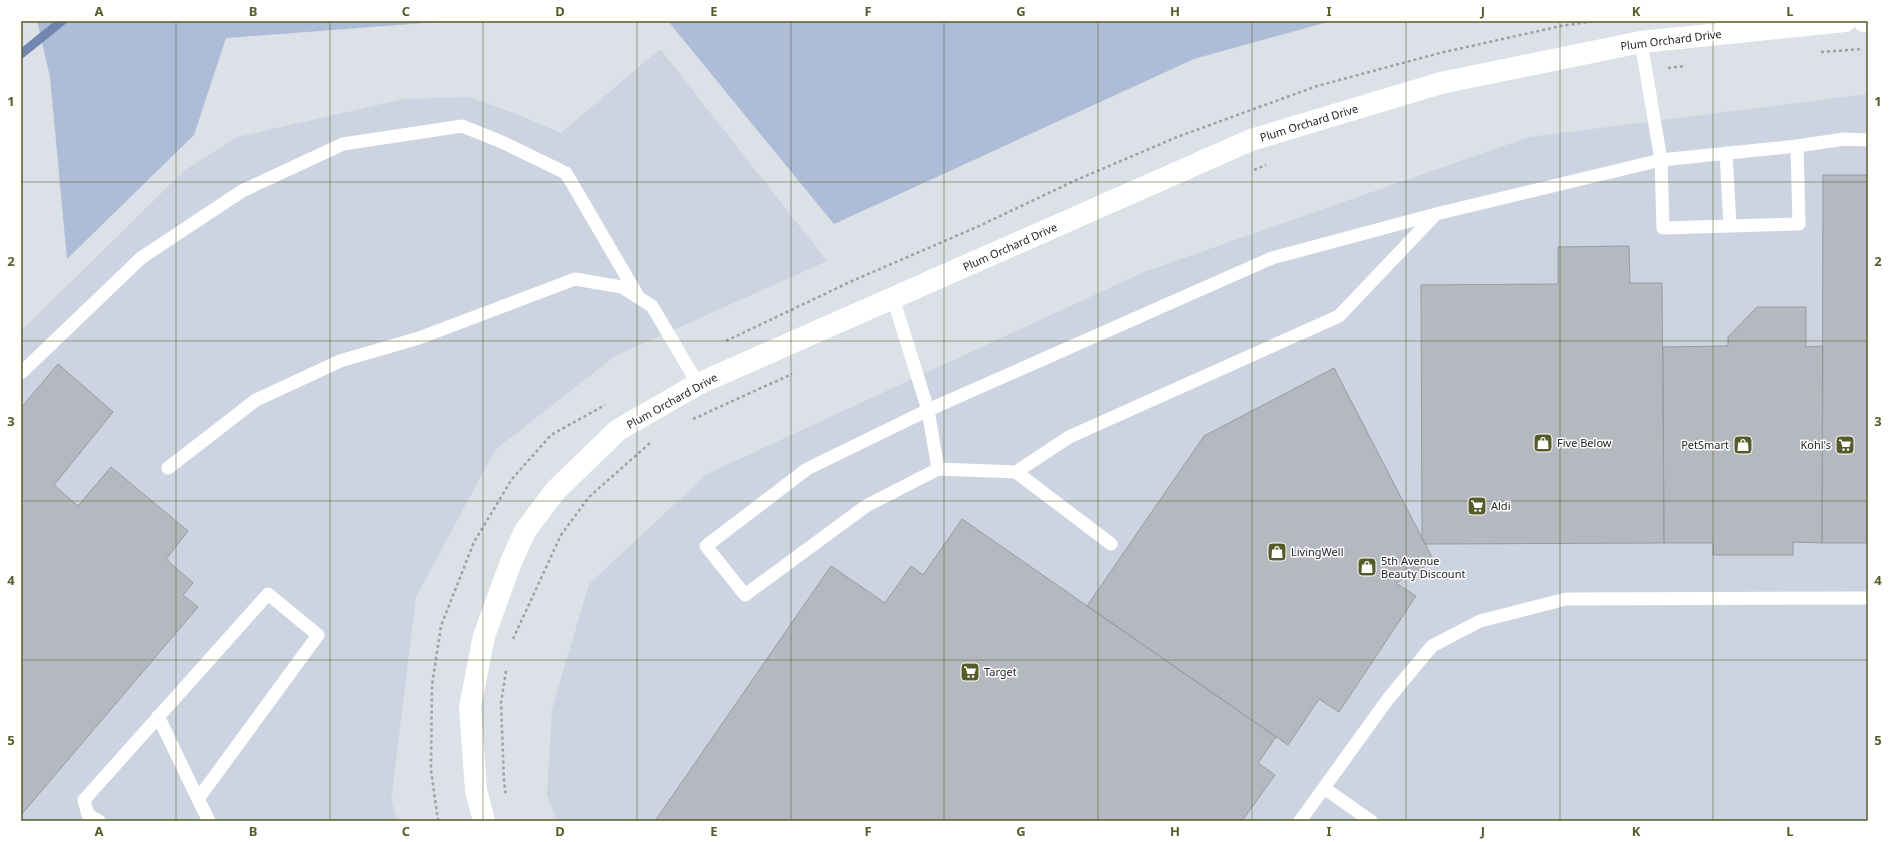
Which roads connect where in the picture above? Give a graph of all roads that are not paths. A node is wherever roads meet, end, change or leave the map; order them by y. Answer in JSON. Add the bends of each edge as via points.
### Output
{"nodes":[{"id":1,"x":1845,"y":21,"type":"edge"},
{"id":2,"x":1864,"y":21,"type":"edge"},
{"id":3,"x":1868,"y":21,"type":"edge"},
{"id":4,"x":1641,"y":42,"type":"junction"},
{"id":5,"x":1868,"y":140,"type":"edge"},
{"id":6,"x":1797,"y":146,"type":"junction"},
{"id":7,"x":1726,"y":153,"type":"junction"},
{"id":8,"x":1661,"y":160,"type":"junction"},
{"id":9,"x":1436,"y":214,"type":"junction"},
{"id":10,"x":1730,"y":226,"type":"junction"},
{"id":11,"x":639,"y":298,"type":"junction"},
{"id":12,"x":893,"y":298,"type":"junction"},
{"id":13,"x":21,"y":373,"type":"edge"},
{"id":14,"x":698,"y":384,"type":"junction"},
{"id":15,"x":928,"y":410,"type":"junction"},
{"id":16,"x":168,"y":468,"type":"dead end"},
{"id":17,"x":938,"y":469,"type":"junction"},
{"id":18,"x":1016,"y":472,"type":"junction"},
{"id":19,"x":1111,"y":544,"type":"dead end"},
{"id":20,"x":1868,"y":598,"type":"edge"},
{"id":21,"x":158,"y":716,"type":"junction"},
{"id":22,"x":1324,"y":788,"type":"junction"},
{"id":23,"x":198,"y":799,"type":"junction"},
{"id":24,"x":99,"y":821,"type":"edge"},
{"id":25,"x":209,"y":821,"type":"edge"},
{"id":26,"x":484,"y":821,"type":"edge"},
{"id":27,"x":1300,"y":821,"type":"edge"},
{"id":28,"x":1371,"y":821,"type":"edge"}],
"edges":[{"from":1,"to":4,"type":"street","name":"Plum Orchard Drive"},
{"from":2,"to":3,"type":"street"},
{"from":4,"to":8,"type":"lane"},
{"from":4,"to":12,"type":"street","name":"Plum Orchard Drive","via":[[1441,83],[1251,140]]},
{"from":5,"to":6,"type":"lane","via":[[1844,139]]},
{"from":6,"to":7,"type":"lane"},
{"from":6,"to":10,"type":"lane","via":[[1799,224]]},
{"from":7,"to":8,"type":"lane"},
{"from":7,"to":10,"type":"lane"},
{"from":8,"to":9,"type":"lane"},
{"from":8,"to":10,"type":"lane","via":[[1663,228]]},
{"from":9,"to":15,"type":"lane","via":[[1272,258]]},
{"from":9,"to":18,"type":"lane","via":[[1339,316],[1069,437]]},
{"from":11,"to":13,"type":"lane","via":[[566,174],[502,142],[462,126],[343,144],[242,190],[141,258]]},
{"from":11,"to":14,"type":"lane","via":[[652,306]]},
{"from":11,"to":16,"type":"lane","via":[[622,287],[575,279],[419,338],[340,362],[256,400]]},
{"from":12,"to":14,"type":"street","name":"Plum Orchard Drive"},
{"from":12,"to":15,"type":"lane"},
{"from":14,"to":26,"type":"street","name":"Plum Orchard Drive","via":[[618,430],[556,490],[525,531],[484,636],[470,708],[476,790]]},
{"from":15,"to":17,"type":"lane"},
{"from":15,"to":17,"type":"lane","via":[[807,468],[706,546],[745,595],[866,506]]},
{"from":17,"to":18,"type":"lane"},
{"from":18,"to":19,"type":"lane"},
{"from":20,"to":22,"type":"lane","via":[[1566,599],[1480,621],[1432,646],[1388,699]]},
{"from":21,"to":23,"type":"lane"},
{"from":21,"to":23,"type":"lane","via":[[268,594],[318,635]]},
{"from":21,"to":24,"type":"lane","via":[[84,800],[88,815]]},
{"from":22,"to":27,"type":"lane"},
{"from":22,"to":28,"type":"lane"},
{"from":23,"to":25,"type":"lane"}]}
